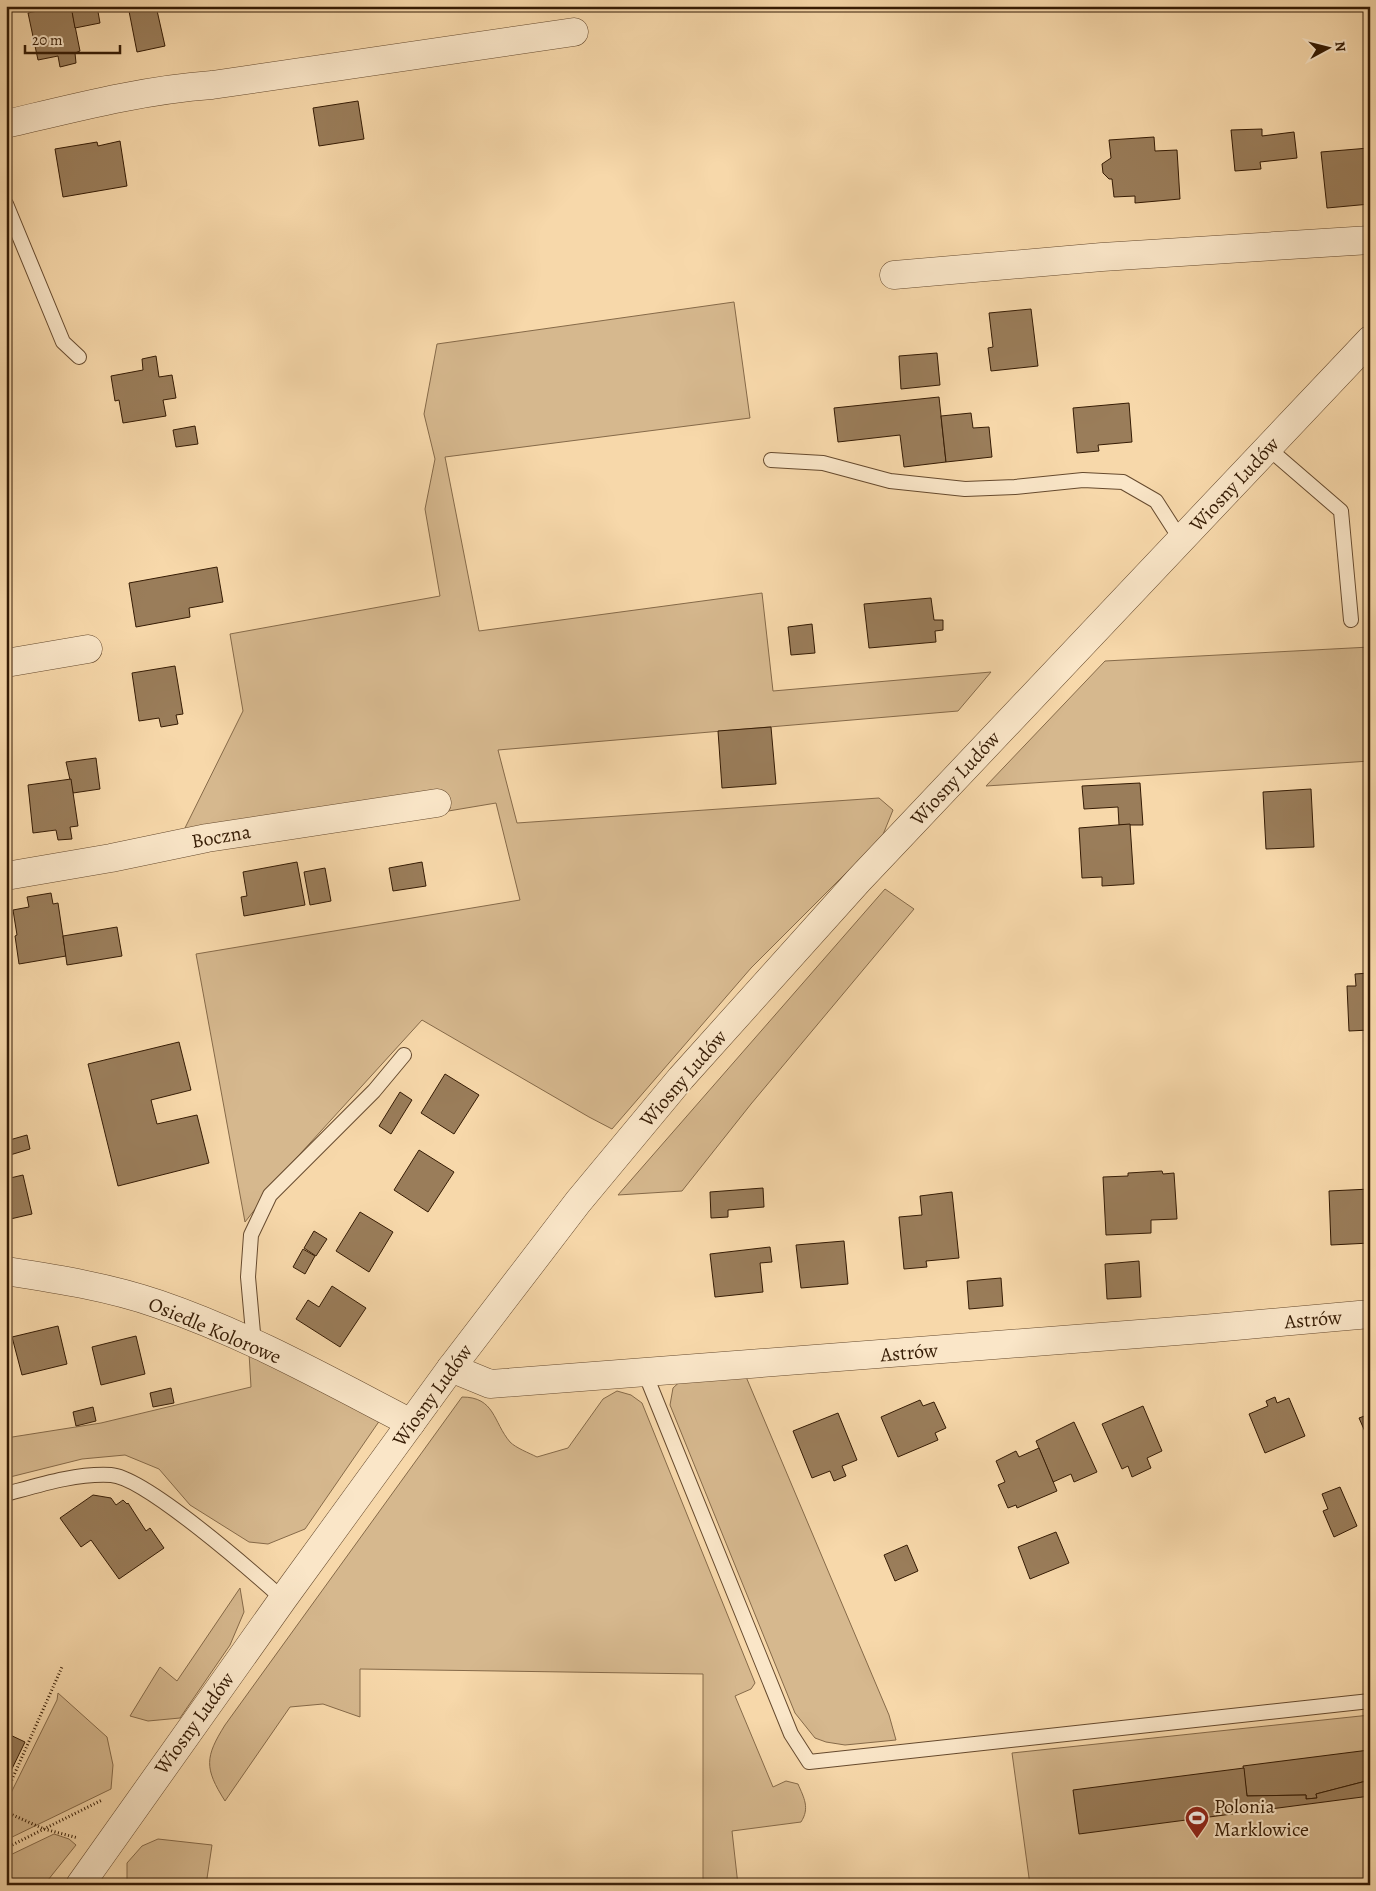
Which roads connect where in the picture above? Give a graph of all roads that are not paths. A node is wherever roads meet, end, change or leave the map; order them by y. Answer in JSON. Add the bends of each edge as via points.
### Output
{"nodes":[{"id":1,"x":574,"y":32,"type":"dead end"},
{"id":2,"x":6,"y":124,"type":"edge"},
{"id":3,"x":6,"y":204,"type":"edge"},
{"id":4,"x":1370,"y":240,"type":"edge"},
{"id":5,"x":894,"y":275,"type":"dead end"},
{"id":6,"x":1370,"y":340,"type":"edge"},
{"id":7,"x":79,"y":357,"type":"dead end"},
{"id":8,"x":1268,"y":448,"type":"junction"},
{"id":9,"x":771,"y":460,"type":"dead end"},
{"id":10,"x":1181,"y":540,"type":"junction"},
{"id":11,"x":1351,"y":620,"type":"dead end"},
{"id":12,"x":88,"y":649,"type":"dead end"},
{"id":13,"x":6,"y":663,"type":"edge"},
{"id":14,"x":437,"y":804,"type":"dead end"},
{"id":15,"x":6,"y":876,"type":"edge"},
{"id":16,"x":404,"y":1055,"type":"dead end"},
{"id":17,"x":6,"y":1270,"type":"edge"},
{"id":18,"x":1370,"y":1314,"type":"edge"},
{"id":19,"x":254,"y":1344,"type":"junction"},
{"id":20,"x":451,"y":1368,"type":"junction"},
{"id":21,"x":645,"y":1373,"type":"junction"},
{"id":22,"x":411,"y":1423,"type":"junction"},
{"id":23,"x":6,"y":1494,"type":"edge"},
{"id":24,"x":283,"y":1599,"type":"junction"},
{"id":25,"x":1370,"y":1701,"type":"edge"},
{"id":26,"x":80,"y":1885,"type":"edge"}],
"edges":[{"from":1,"to":2,"type":"street","via":[[178,88]]},
{"from":3,"to":7,"type":"lane","via":[[62,342]]},
{"from":4,"to":5,"type":"street","via":[[1102,257]]},
{"from":6,"to":8,"type":"street","name":"Wiosny Ludów"},
{"from":8,"to":10,"type":"street","name":"Wiosny Ludów"},
{"from":8,"to":11,"type":"lane","via":[[1341,512]]},
{"from":9,"to":10,"type":"lane","via":[[824,463],[890,481],[965,489],[1083,480],[1123,482],[1156,501]]},
{"from":10,"to":20,"type":"street","name":"Wiosny Ludów","via":[[858,881],[681,1078],[572,1210]]},
{"from":12,"to":13,"type":"street"},
{"from":14,"to":15,"type":"street","name":"Boczna","via":[[207,838]]},
{"from":16,"to":19,"type":"lane","via":[[374,1091],[270,1195],[251,1235],[248,1277]]},
{"from":17,"to":19,"type":"street","name":"Osiedle Kolorowe","via":[[102,1288],[156,1303]]},
{"from":18,"to":21,"type":"street","name":"Astrów"},
{"from":19,"to":22,"type":"street","name":"Osiedle Kolorowe"},
{"from":20,"to":21,"type":"street","name":"Astrów","via":[[490,1384]]},
{"from":20,"to":22,"type":"street","name":"Wiosny Ludów"},
{"from":21,"to":25,"type":"lane","via":[[791,1734],[808,1762]]},
{"from":22,"to":24,"type":"street","name":"Wiosny Ludów"},
{"from":23,"to":24,"type":"lane","via":[[82,1476],[113,1475],[139,1485],[153,1495],[249,1568]]},
{"from":24,"to":26,"type":"street","name":"Wiosny Ludów"}]}
